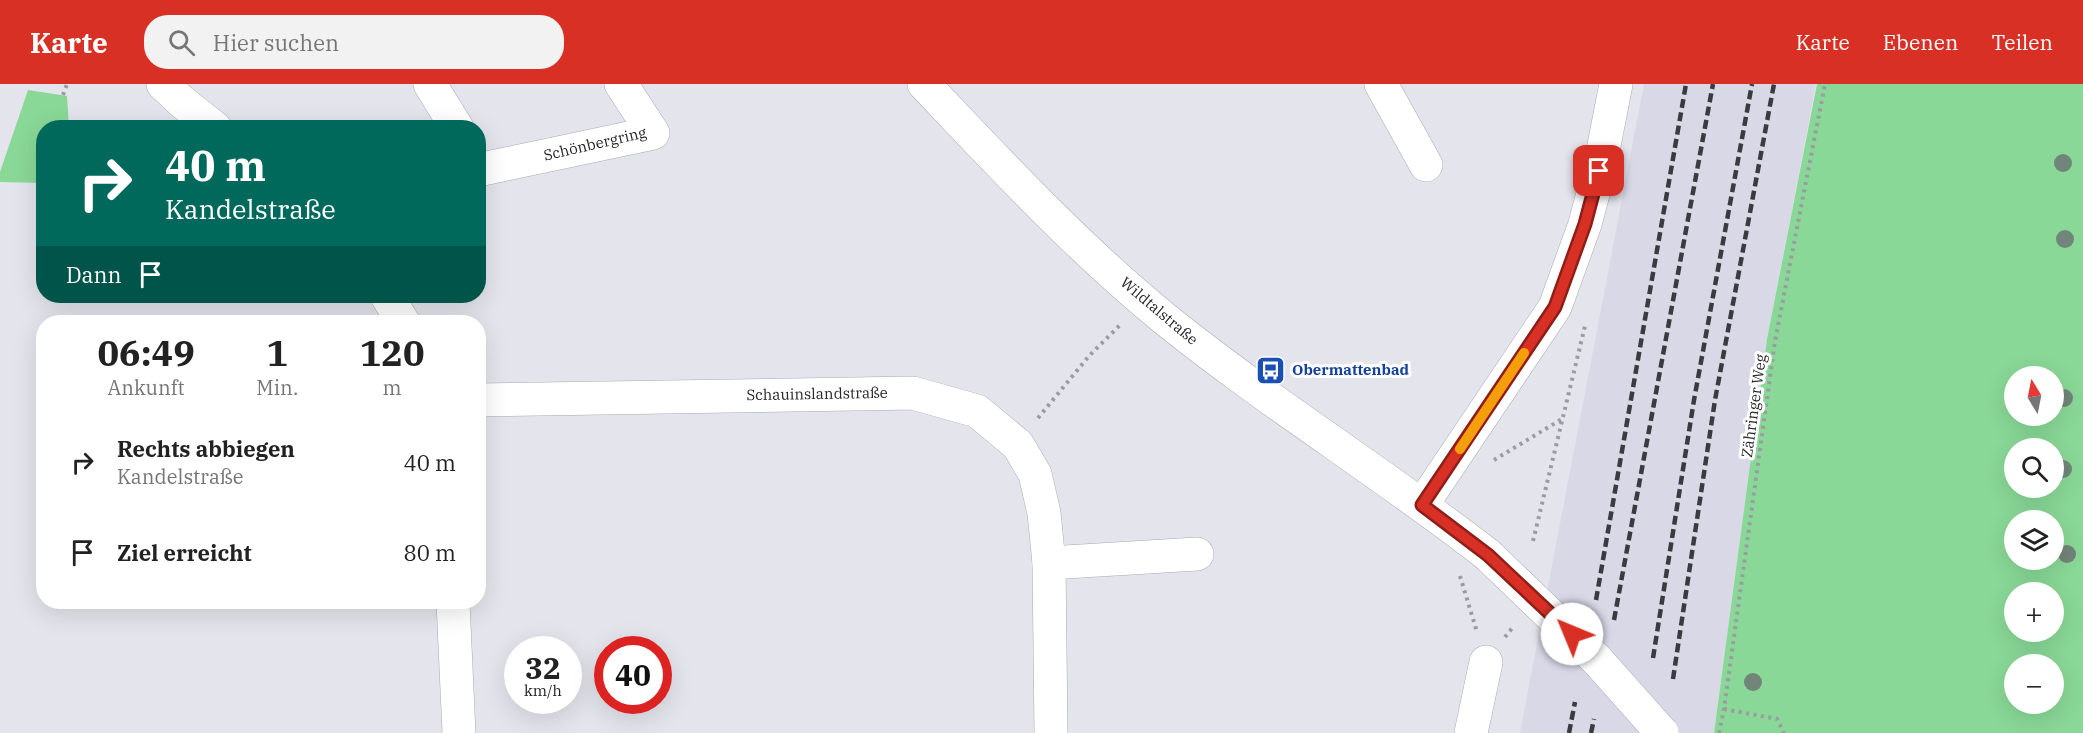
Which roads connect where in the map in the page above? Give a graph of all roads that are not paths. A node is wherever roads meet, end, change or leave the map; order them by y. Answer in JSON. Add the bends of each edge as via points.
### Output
{"nodes":[{"id":1,"x":163,"y":84,"type":"edge"},
{"id":2,"x":430,"y":84,"type":"edge"},
{"id":3,"x":621,"y":84,"type":"edge"},
{"id":4,"x":924,"y":84,"type":"edge"},
{"id":5,"x":1381,"y":84,"type":"edge"},
{"id":6,"x":1616,"y":84,"type":"edge"},
{"id":7,"x":205,"y":120,"type":"edge"},
{"id":8,"x":453,"y":120,"type":"edge"},
{"id":9,"x":1426,"y":165,"type":"dead end"},
{"id":10,"x":486,"y":166,"type":"edge"},
{"id":11,"x":486,"y":400,"type":"edge"},
{"id":12,"x":1422,"y":505,"type":"junction"},
{"id":13,"x":1197,"y":554,"type":"dead end"},
{"id":14,"x":1049,"y":563,"type":"junction"},
{"id":15,"x":453,"y":609,"type":"edge"},
{"id":16,"x":1486,"y":662,"type":"road end"},
{"id":17,"x":459,"y":733,"type":"edge"},
{"id":18,"x":1051,"y":733,"type":"edge"},
{"id":19,"x":1471,"y":733,"type":"edge"},
{"id":20,"x":1662,"y":733,"type":"edge"}],
"edges":[{"from":1,"to":7,"type":"street"},
{"from":2,"to":8,"type":"street"},
{"from":3,"to":10,"type":"street","name":"Schönbergring","via":[[653,133]]},
{"from":4,"to":12,"type":"street","name":"Wildtalstraße","via":[[1060,224],[1165,318]]},
{"from":5,"to":9,"type":"street"},
{"from":6,"to":12,"type":"street","via":[[1585,224],[1555,307]]},
{"from":11,"to":14,"type":"street","name":"Schauinslandstraße","via":[[913,393],[977,411],[1018,445],[1035,474]]},
{"from":12,"to":20,"type":"street","name":"Wildtalstraße","bridge":true,"via":[[1488,555],[1598,660]]},
{"from":13,"to":14,"type":"street"},
{"from":14,"to":18,"type":"street","name":"Schauinslandstraße"},
{"from":15,"to":17,"type":"street"},
{"from":16,"to":19,"type":"street"}]}
